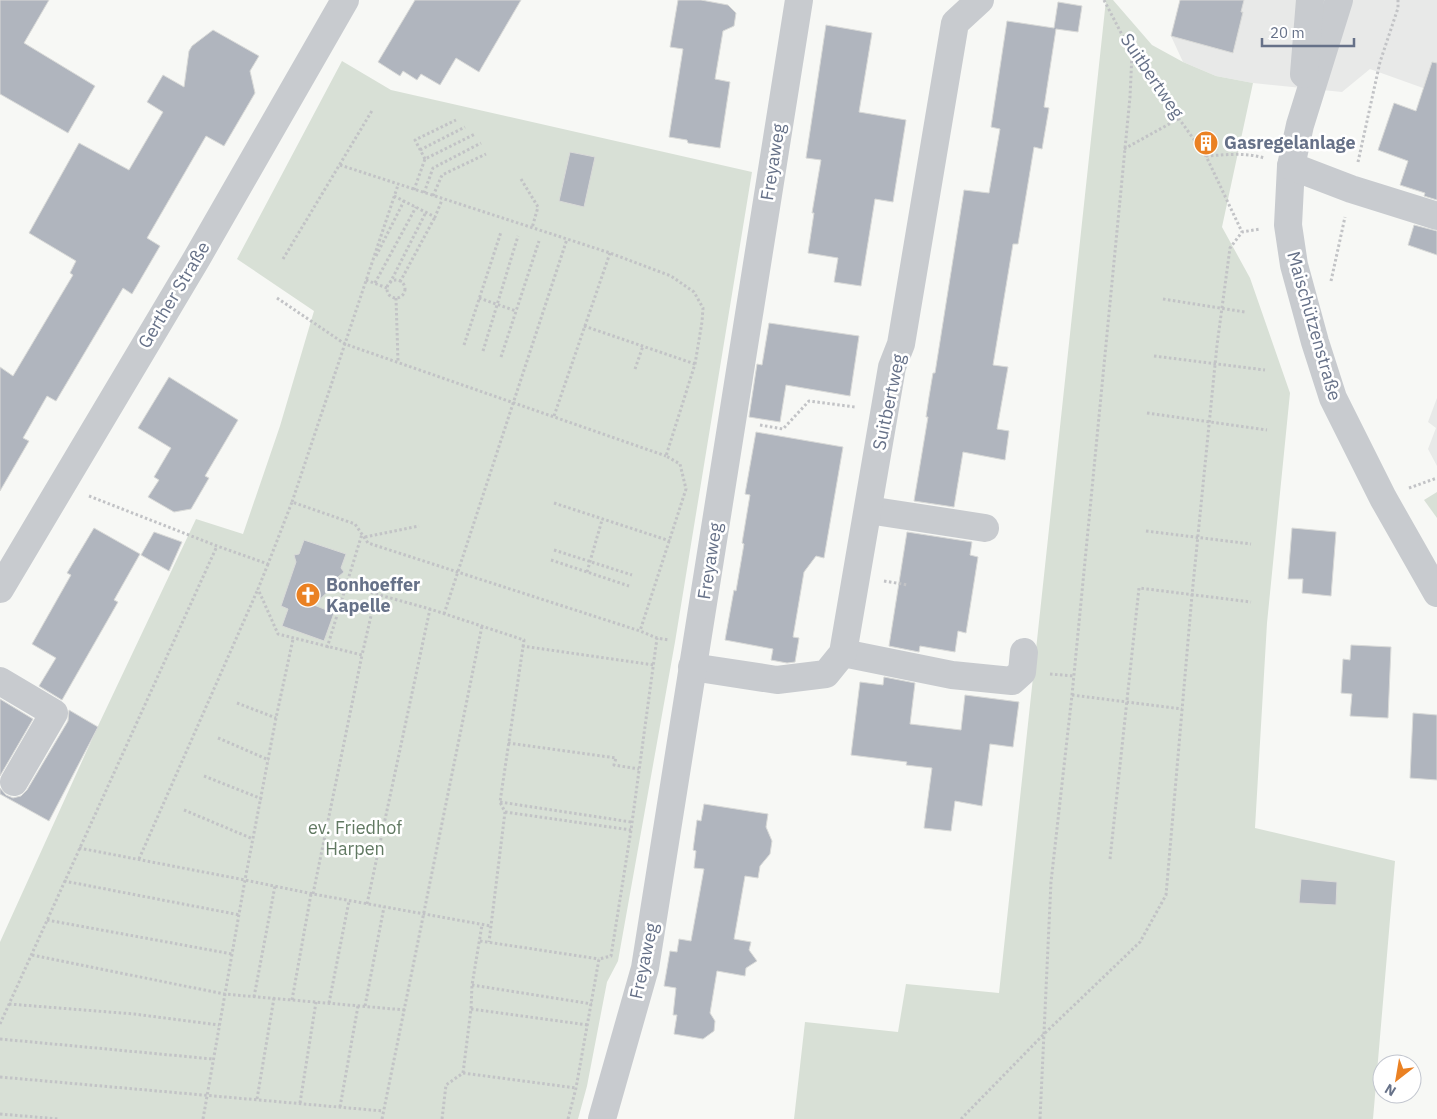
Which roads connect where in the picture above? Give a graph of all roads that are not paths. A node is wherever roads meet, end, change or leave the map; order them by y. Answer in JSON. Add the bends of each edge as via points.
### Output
{"nodes":[{"id":1,"x":345,"y":0,"type":"edge"},
{"id":2,"x":799,"y":0,"type":"edge"},
{"id":3,"x":980,"y":0,"type":"edge"},
{"id":4,"x":1310,"y":0,"type":"edge"},
{"id":5,"x":1339,"y":0,"type":"edge"},
{"id":6,"x":1300,"y":125,"type":"junction"},
{"id":7,"x":1291,"y":166,"type":"junction"},
{"id":8,"x":1437,"y":216,"type":"edge"},
{"id":9,"x":868,"y":510,"type":"junction"},
{"id":10,"x":985,"y":528,"type":"dead end"},
{"id":11,"x":8,"y":559,"type":"edge"},
{"id":12,"x":0,"y":589,"type":"edge"},
{"id":13,"x":1437,"y":593,"type":"edge"},
{"id":14,"x":1024,"y":652,"type":"dead end"},
{"id":15,"x":843,"y":653,"type":"junction"},
{"id":16,"x":694,"y":656,"type":"junction"},
{"id":17,"x":0,"y":681,"type":"edge"},
{"id":18,"x":14,"y":782,"type":"dead end"},
{"id":19,"x":602,"y":1119,"type":"edge"}],
"edges":[{"from":1,"to":11,"type":"street","name":"Gerther Straße","via":[[197,258],[61,485]]},
{"from":2,"to":16,"type":"street","name":"Freyaweg"},
{"from":3,"to":9,"type":"street","name":"Suitbertweg","via":[[955,23],[901,344],[892,367]]},
{"from":4,"to":6,"type":"street","name":"Maischützenstraße"},
{"from":5,"to":6,"type":"street","name":"Maischützenstraße"},
{"from":6,"to":7,"type":"street","name":"Maischützenstraße"},
{"from":7,"to":8,"type":"street"},
{"from":7,"to":13,"type":"street","name":"Maischützenstraße","via":[[1288,225],[1294,265],[1333,398]]},
{"from":9,"to":10,"type":"street"},
{"from":9,"to":15,"type":"street","name":"Suitbertweg"},
{"from":11,"to":12,"type":"street","name":"Gerther Straße"},
{"from":14,"to":15,"type":"street","via":[[1022,672],[1012,680],[952,675]]},
{"from":15,"to":16,"type":"street","name":"Suitbertweg","via":[[826,674],[778,680]]},
{"from":16,"to":19,"type":"street","name":"Freyaweg","via":[[645,968]]},
{"from":17,"to":18,"type":"street","via":[[54,713]]}]}
